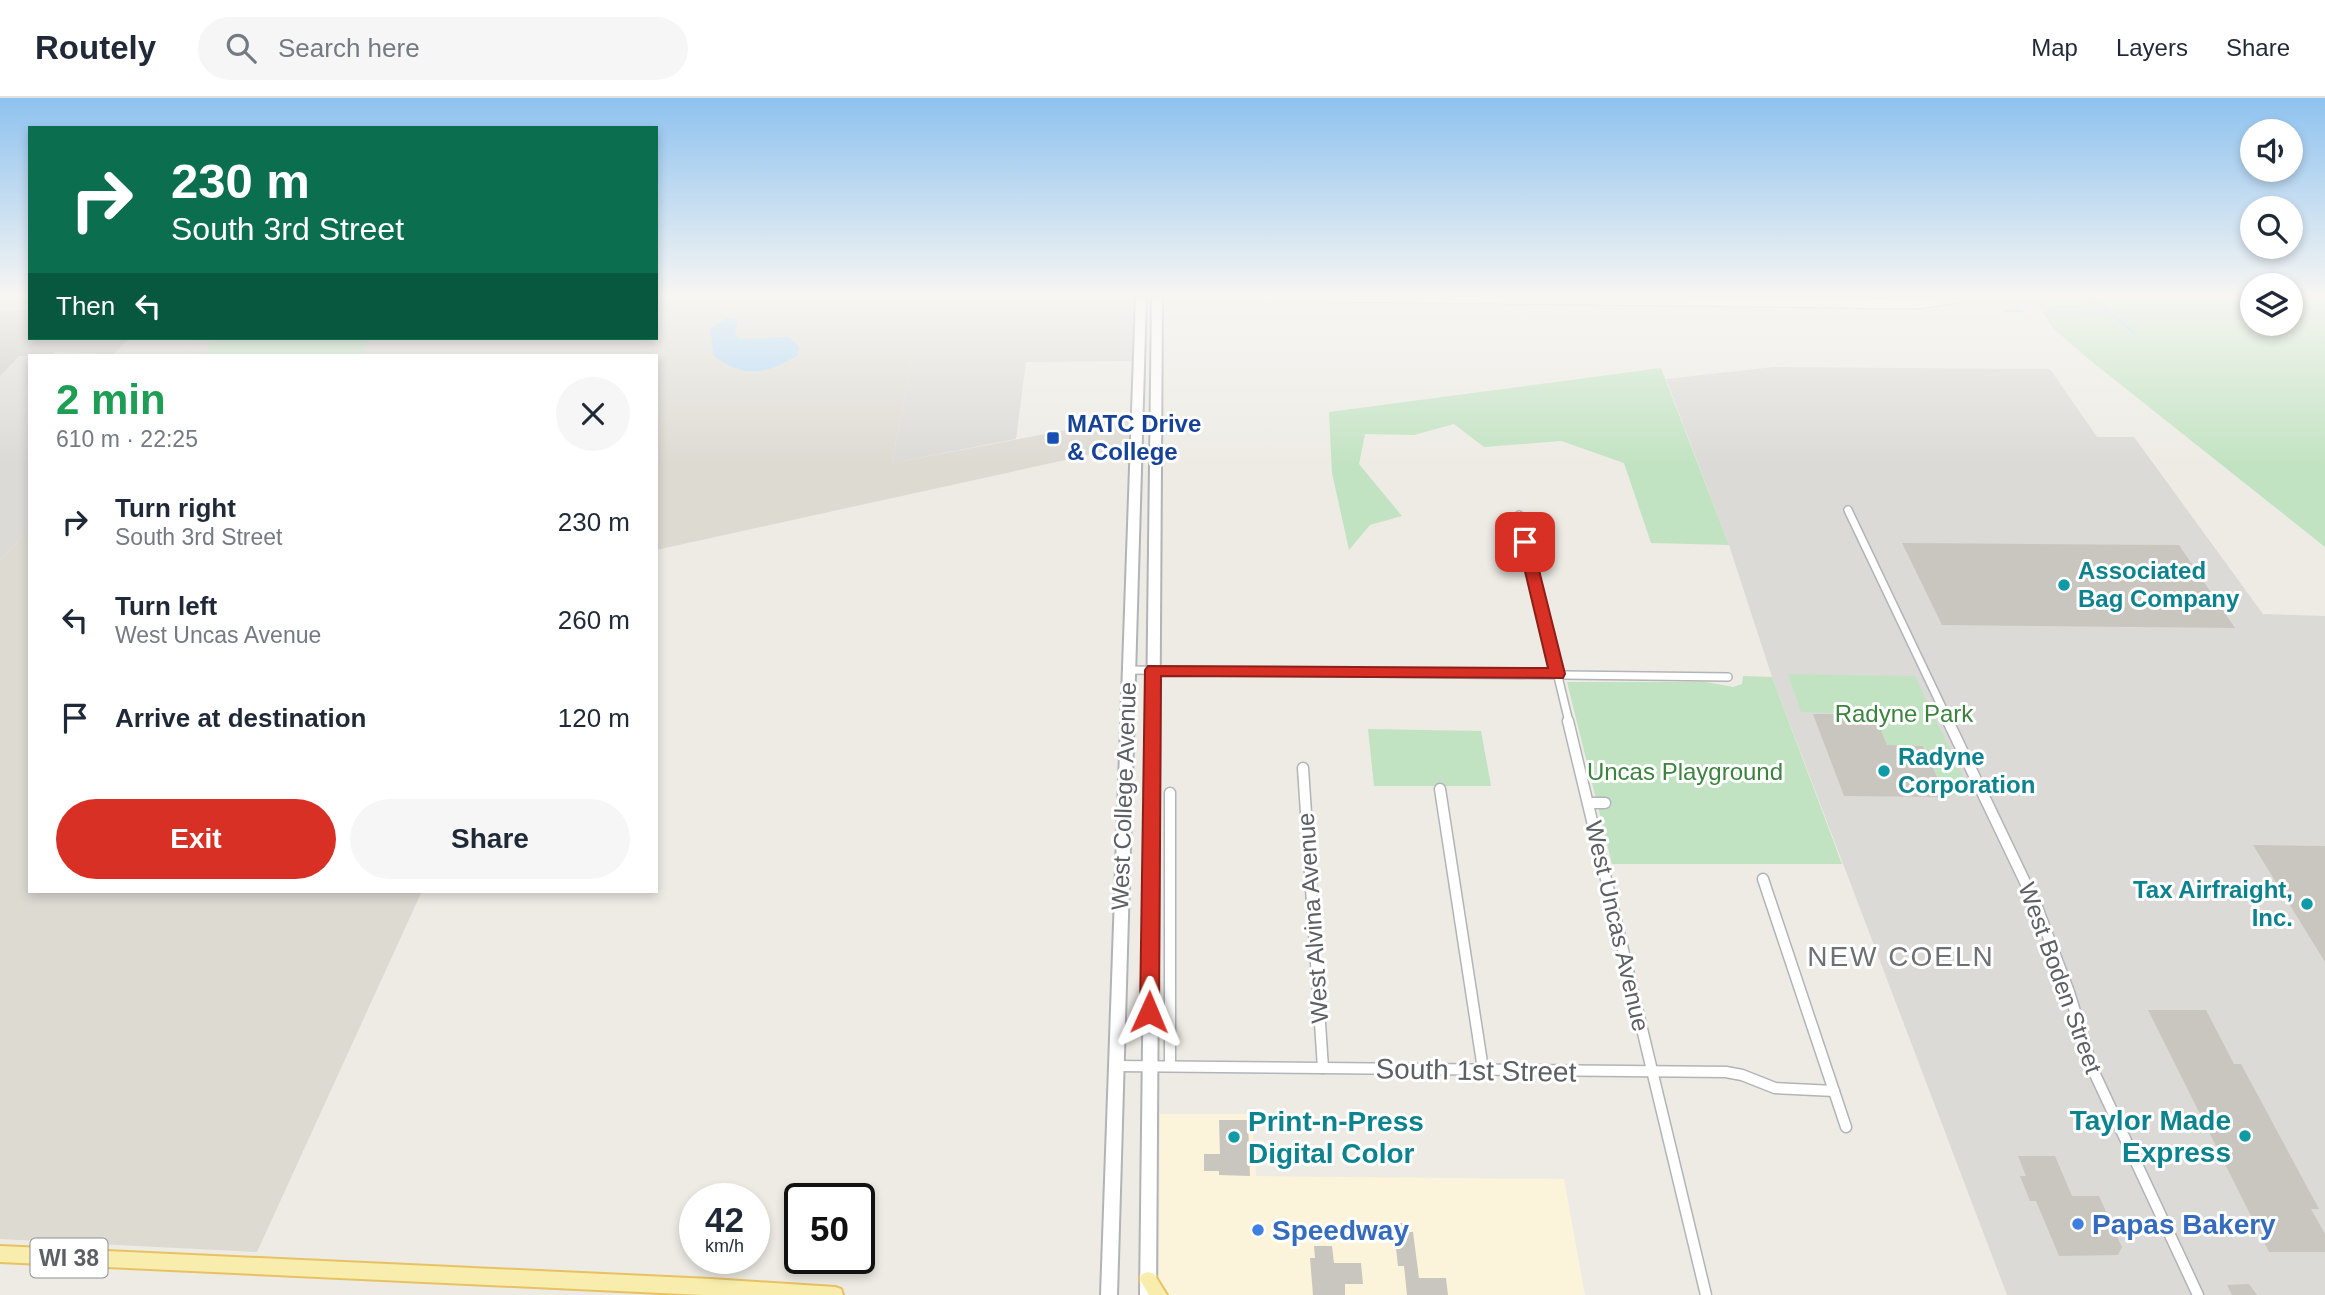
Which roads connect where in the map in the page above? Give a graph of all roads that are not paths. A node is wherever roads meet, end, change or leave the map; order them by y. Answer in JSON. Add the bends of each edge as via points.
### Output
{"nodes":[{"id":1,"x":1139,"y":353,"type":"edge"},
{"id":2,"x":1156,"y":353,"type":"edge"},
{"id":3,"x":1848,"y":510,"type":"dead end"},
{"id":4,"x":1519,"y":515,"type":"dead end"},
{"id":5,"x":1129,"y":670,"type":"junction"},
{"id":6,"x":1153,"y":670,"type":"junction"},
{"id":7,"x":1557,"y":674,"type":"junction"},
{"id":8,"x":1728,"y":677,"type":"dead end"},
{"id":9,"x":1303,"y":768,"type":"dead end"},
{"id":10,"x":1440,"y":789,"type":"dead end"},
{"id":11,"x":1170,"y":793,"type":"dead end"},
{"id":12,"x":1588,"y":803,"type":"junction"},
{"id":13,"x":1605,"y":803,"type":"dead end"},
{"id":14,"x":1763,"y":879,"type":"dead end"},
{"id":15,"x":1115,"y":1066,"type":"junction"},
{"id":16,"x":1149,"y":1066,"type":"junction"},
{"id":17,"x":1170,"y":1066,"type":"junction"},
{"id":18,"x":1323,"y":1068,"type":"junction"},
{"id":19,"x":1483,"y":1069,"type":"junction"},
{"id":20,"x":1652,"y":1071,"type":"junction"},
{"id":21,"x":1834,"y":1091,"type":"junction"},
{"id":22,"x":1846,"y":1127,"type":"dead end"},
{"id":23,"x":0,"y":1254,"type":"edge"},
{"id":24,"x":1148,"y":1287,"type":"edge"},
{"id":25,"x":835,"y":1295,"type":"edge"},
{"id":26,"x":1108,"y":1295,"type":"edge"},
{"id":27,"x":1159,"y":1295,"type":"edge"},
{"id":28,"x":1706,"y":1295,"type":"edge"},
{"id":29,"x":2198,"y":1295,"type":"edge"}],
"edges":[{"from":1,"to":5,"type":"main road","name":"West College Avenue"},
{"from":2,"to":6,"type":"main road","name":"West College Avenue"},
{"from":3,"to":29,"type":"street","name":"West Boden Street","via":[[2037,907],[2093,1070]]},
{"from":4,"to":7,"type":"street","name":"West Uncas Avenue"},
{"from":5,"to":6,"type":"street"},
{"from":5,"to":15,"type":"main road","name":"West College Avenue"},
{"from":6,"to":7,"type":"street"},
{"from":6,"to":16,"type":"main road","name":"West College Avenue"},
{"from":7,"to":8,"type":"street"},
{"from":7,"to":12,"type":"street","name":"West Uncas Avenue"},
{"from":9,"to":18,"type":"street","name":"West Alvina Avenue"},
{"from":10,"to":19,"type":"street"},
{"from":11,"to":17,"type":"street","name":"West College Avenue"},
{"from":12,"to":13,"type":"street"},
{"from":12,"to":20,"type":"street","name":"West Uncas Avenue"},
{"from":14,"to":21,"type":"street"},
{"from":15,"to":16,"type":"street","name":"South 1st Street"},
{"from":15,"to":26,"type":"main road","name":"West College Avenue"},
{"from":16,"to":17,"type":"street","name":"South 1st Street"},
{"from":16,"to":24,"type":"main road","name":"West College Avenue"},
{"from":17,"to":18,"type":"street","name":"South 1st Street"},
{"from":18,"to":19,"type":"street","name":"South 1st Street"},
{"from":19,"to":20,"type":"street","name":"South 1st Street"},
{"from":20,"to":21,"type":"street","name":"South 1st Street","via":[[1726,1072],[1775,1088]]},
{"from":20,"to":28,"type":"street","name":"West Uncas Avenue"},
{"from":21,"to":22,"type":"street"},
{"from":23,"to":25,"type":"main road","number":"WI 38"},
{"from":24,"to":27,"type":"main road"}]}
